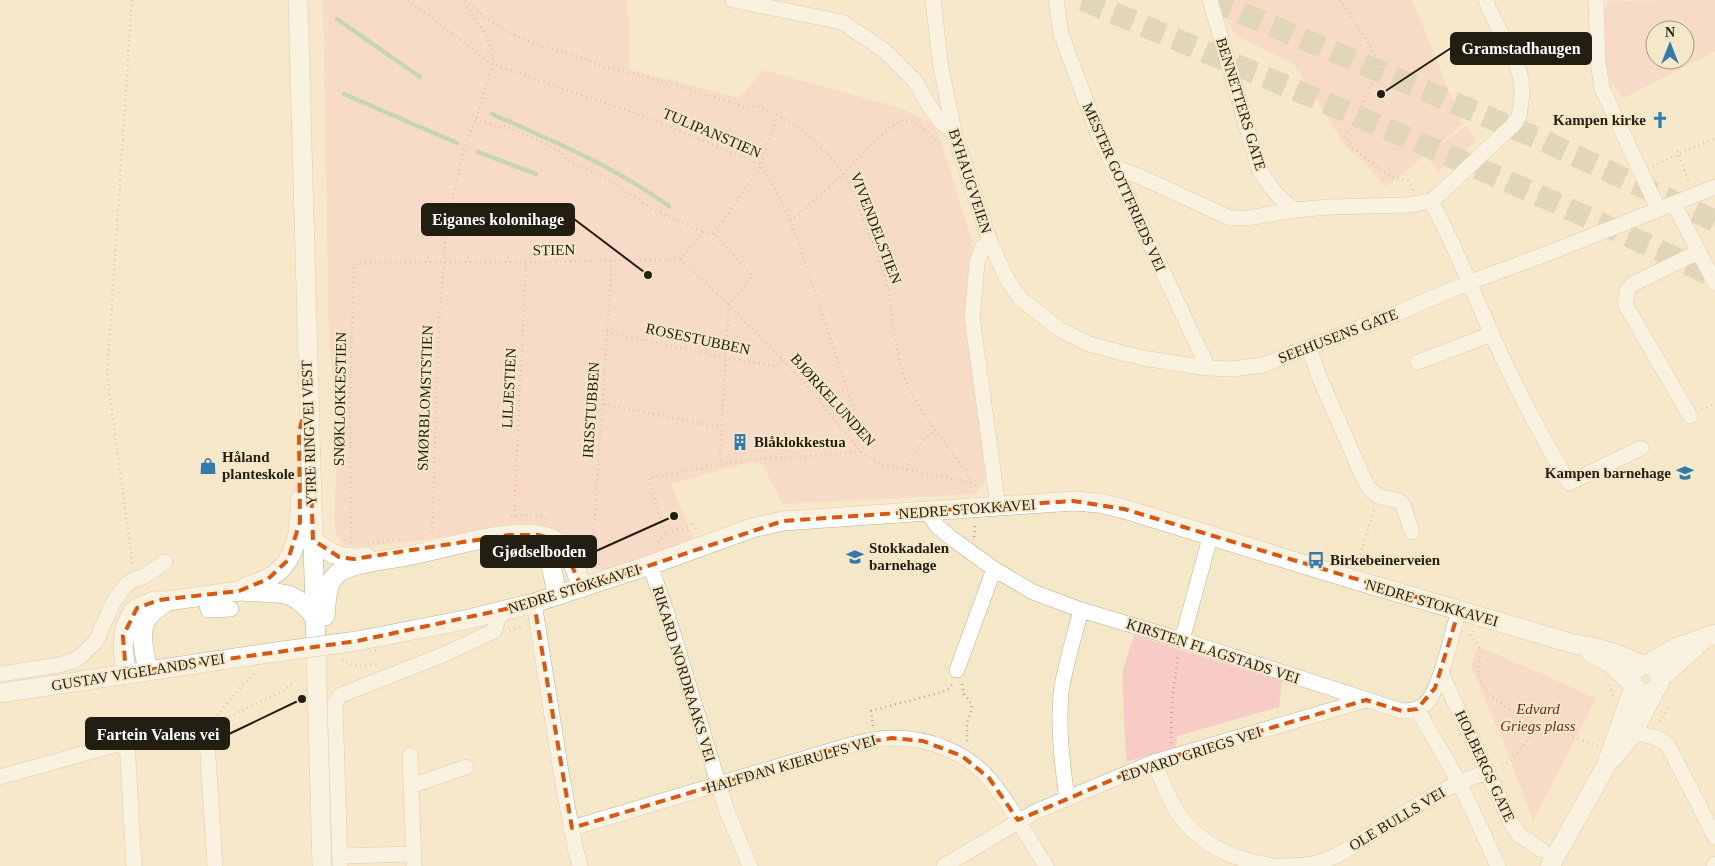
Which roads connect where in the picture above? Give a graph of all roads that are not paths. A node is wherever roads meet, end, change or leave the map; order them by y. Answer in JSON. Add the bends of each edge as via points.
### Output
{"nodes":[{"id":1,"x":298,"y":0,"type":"edge"},
{"id":2,"x":733,"y":0,"type":"edge"},
{"id":3,"x":933,"y":0,"type":"edge"},
{"id":4,"x":1056,"y":0,"type":"edge"},
{"id":5,"x":1210,"y":0,"type":"edge"},
{"id":6,"x":1486,"y":0,"type":"edge"},
{"id":7,"x":1596,"y":0,"type":"edge"},
{"id":8,"x":954,"y":132,"type":"junction"},
{"id":9,"x":1112,"y":166,"type":"junction"},
{"id":10,"x":1715,"y":187,"type":"edge"},
{"id":11,"x":1431,"y":201,"type":"junction"},
{"id":12,"x":1674,"y":204,"type":"junction"},
{"id":13,"x":1658,"y":209,"type":"junction"},
{"id":14,"x":1296,"y":210,"type":"junction"},
{"id":15,"x":990,"y":242,"type":"junction"},
{"id":16,"x":1698,"y":254,"type":"junction"},
{"id":17,"x":1470,"y":282,"type":"junction"},
{"id":18,"x":1715,"y":283,"type":"edge"},
{"id":19,"x":1492,"y":334,"type":"junction"},
{"id":20,"x":1309,"y":348,"type":"junction"},
{"id":21,"x":1418,"y":362,"type":"dead end"},
{"id":22,"x":1208,"y":368,"type":"junction"},
{"id":23,"x":308,"y":402,"type":"junction"},
{"id":24,"x":1690,"y":416,"type":"dead end"},
{"id":25,"x":1641,"y":448,"type":"dead end"},
{"id":26,"x":998,"y":506,"type":"junction"},
{"id":27,"x":927,"y":511,"type":"junction"},
{"id":28,"x":1412,"y":532,"type":"dead end"},
{"id":29,"x":528,"y":534,"type":"junction"},
{"id":30,"x":313,"y":540,"type":"junction"},
{"id":31,"x":457,"y":544,"type":"junction"},
{"id":32,"x":1208,"y":545,"type":"dead end"},
{"id":33,"x":165,"y":562,"type":"dead end"},
{"id":34,"x":650,"y":565,"type":"junction"},
{"id":35,"x":994,"y":568,"type":"junction"},
{"id":36,"x":582,"y":588,"type":"junction"},
{"id":37,"x":239,"y":591,"type":"junction"},
{"id":38,"x":205,"y":595,"type":"junction"},
{"id":39,"x":557,"y":595,"type":"junction"},
{"id":40,"x":166,"y":600,"type":"junction"},
{"id":41,"x":534,"y":603,"type":"junction"},
{"id":42,"x":231,"y":609,"type":"dead end"},
{"id":43,"x":1081,"y":610,"type":"junction"},
{"id":44,"x":1459,"y":610,"type":"junction"},
{"id":45,"x":501,"y":612,"type":"junction"},
{"id":46,"x":315,"y":619,"type":"junction"},
{"id":47,"x":1710,"y":637,"type":"edge"},
{"id":48,"x":1182,"y":640,"type":"junction"},
{"id":49,"x":1574,"y":644,"type":"junction"},
{"id":50,"x":276,"y":652,"type":"joint"},
{"id":51,"x":316,"y":664,"type":"junction"},
{"id":52,"x":1645,"y":664,"type":"junction"},
{"id":53,"x":148,"y":670,"type":"junction"},
{"id":54,"x":957,"y":670,"type":"dead end"},
{"id":55,"x":126,"y":673,"type":"junction"},
{"id":56,"x":1441,"y":673,"type":"junction"},
{"id":57,"x":0,"y":674,"type":"edge"},
{"id":58,"x":1658,"y":684,"type":"junction"},
{"id":59,"x":1633,"y":685,"type":"junction"},
{"id":60,"x":0,"y":694,"type":"edge"},
{"id":61,"x":1366,"y":700,"type":"junction"},
{"id":62,"x":1417,"y":709,"type":"junction"},
{"id":63,"x":1633,"y":732,"type":"junction"},
{"id":64,"x":127,"y":742,"type":"junction"},
{"id":65,"x":410,"y":755,"type":"dead end"},
{"id":66,"x":1154,"y":762,"type":"junction"},
{"id":67,"x":1606,"y":766,"type":"junction"},
{"id":68,"x":466,"y":768,"type":"dead end"},
{"id":69,"x":1488,"y":772,"type":"junction"},
{"id":70,"x":0,"y":776,"type":"edge"},
{"id":71,"x":1459,"y":782,"type":"junction"},
{"id":72,"x":718,"y":784,"type":"junction"},
{"id":73,"x":410,"y":786,"type":"junction"},
{"id":74,"x":1067,"y":798,"type":"junction"},
{"id":75,"x":1018,"y":820,"type":"junction"},
{"id":76,"x":572,"y":828,"type":"junction"},
{"id":77,"x":1715,"y":837,"type":"edge"},
{"id":78,"x":1546,"y":858,"type":"edge"},
{"id":79,"x":413,"y":860,"type":"edge"},
{"id":80,"x":340,"y":861,"type":"edge"},
{"id":81,"x":134,"y":866,"type":"edge"},
{"id":82,"x":215,"y":866,"type":"edge"},
{"id":83,"x":322,"y":866,"type":"edge"},
{"id":84,"x":580,"y":866,"type":"edge"},
{"id":85,"x":750,"y":866,"type":"edge"},
{"id":86,"x":944,"y":866,"type":"edge"},
{"id":87,"x":1046,"y":866,"type":"edge"},
{"id":88,"x":1276,"y":866,"type":"edge"},
{"id":89,"x":1498,"y":866,"type":"edge"}],
"edges":[{"from":1,"to":23,"type":"main road","name":"YTRE RINGVEI VEST"},
{"from":2,"to":8,"type":"street","via":[[842,22],[885,51],[915,81],[942,124]]},
{"from":3,"to":8,"type":"street","name":"BYHAUGVEIEN","via":[[941,68]]},
{"from":4,"to":9,"type":"street","name":"MESTER GOTTFRIEDS VEI","via":[[1061,34]]},
{"from":5,"to":14,"type":"street","name":"BENNETTERS GATE","via":[[1259,169],[1272,190]]},
{"from":6,"to":11,"type":"street","via":[[1519,72],[1522,95],[1519,116],[1515,124]]},
{"from":7,"to":13,"type":"street","via":[[1602,88]]},
{"from":8,"to":15,"type":"street","name":"BYHAUGVEIEN"},
{"from":9,"to":14,"type":"street","via":[[1230,218]]},
{"from":9,"to":22,"type":"street","name":"MESTER GOTTFRIEDS VEI"},
{"from":10,"to":12,"type":"street","name":"SEEHUSENS GATE"},
{"from":11,"to":14,"type":"street"},
{"from":11,"to":17,"type":"street"},
{"from":12,"to":13,"type":"street","name":"SEEHUSENS GATE"},
{"from":12,"to":16,"type":"street"},
{"from":13,"to":17,"type":"street","name":"SEEHUSENS GATE"},
{"from":15,"to":22,"type":"street","name":"SEEHUSENS GATE","via":[[1008,281],[1021,299],[1059,329],[1088,344],[1122,353]]},
{"from":15,"to":26,"type":"street","name":"BYHAUGVEIEN","via":[[982,248],[977,263],[972,317]]},
{"from":16,"to":18,"type":"street"},
{"from":16,"to":24,"type":"street","via":[[1633,284],[1628,289],[1625,304]]},
{"from":17,"to":19,"type":"street"},
{"from":17,"to":20,"type":"street","name":"SEEHUSENS GATE"},
{"from":19,"to":21,"type":"street"},
{"from":19,"to":25,"type":"street","via":[[1538,430],[1570,483]]},
{"from":20,"to":22,"type":"street","name":"SEEHUSENS GATE","via":[[1263,365]]},
{"from":20,"to":28,"type":"street","via":[[1362,477],[1378,496],[1401,503]]},
{"from":23,"to":30,"type":"main road","name":"YTRE RINGVEI VEST"},
{"from":23,"to":37,"type":"main road","via":[[299,431],[300,522],[294,549],[280,569],[268,579]]},
{"from":26,"to":27,"type":"main road","name":"NEDRE STOKKAVEI"},
{"from":26,"to":44,"type":"main road","name":"NEDRE STOKKAVEI","via":[[1073,501],[1099,503]]},
{"from":27,"to":34,"type":"main road","name":"NEDRE STOKKAVEI","via":[[782,521],[752,528]]},
{"from":27,"to":35,"type":"street","name":"KIRSTEN FLAGSTADS VEI","via":[[937,526]]},
{"from":29,"to":31,"type":"main road"},
{"from":29,"to":36,"type":"main road","via":[[550,538],[559,544],[571,560]]},
{"from":29,"to":39,"type":"main road","via":[[543,546],[548,556]]},
{"from":30,"to":31,"type":"main road","via":[[339,557],[354,559]]},
{"from":30,"to":46,"type":"main road","name":"YTRE RINGVEI VEST"},
{"from":31,"to":51,"type":"main road","via":[[358,565],[340,572],[328,589],[323,637]]},
{"from":32,"to":48,"type":"street"},
{"from":33,"to":57,"type":"street","name":"GUSTAV VIGELANDS VEI","via":[[143,578],[126,584],[96,641],[82,655],[59,665]]},
{"from":34,"to":36,"type":"main road","name":"NEDRE STOKKAVEI"},
{"from":34,"to":72,"type":"street","name":"RIKARD NORDRAAKS VEI"},
{"from":35,"to":43,"type":"street","name":"KIRSTEN FLAGSTADS VEI","via":[[1034,592]]},
{"from":35,"to":54,"type":"street"},
{"from":36,"to":39,"type":"main road","name":"NEDRE STOKKAVEI"},
{"from":37,"to":38,"type":"main road"},
{"from":37,"to":46,"type":"main road","via":[[289,595],[305,605]]},
{"from":38,"to":40,"type":"main road"},
{"from":38,"to":42,"type":"street","via":[[208,610]]},
{"from":39,"to":41,"type":"main road","name":"NEDRE STOKKAVEI"},
{"from":40,"to":53,"type":"main road","via":[[144,624]]},
{"from":40,"to":55,"type":"main road","via":[[144,604],[128,619],[123,636]]},
{"from":41,"to":45,"type":"main road","name":"NEDRE STOKKAVEI"},
{"from":41,"to":76,"type":"street"},
{"from":43,"to":48,"type":"street","name":"KIRSTEN FLAGSTADS VEI"},
{"from":43,"to":74,"type":"street","via":[[1062,693],[1060,730]]},
{"from":44,"to":49,"type":"main road","name":"NEDRE STOKKAVEI"},
{"from":44,"to":56,"type":"street"},
{"from":45,"to":50,"type":"main road","name":"NEDRE STOKKAVEI","bridge":true,"via":[[357,641]]},
{"from":45,"to":80,"type":"street","via":[[494,631],[341,695],[335,703]]},
{"from":46,"to":51,"type":"main road","name":"YTRE RINGVEI VEST"},
{"from":47,"to":52,"type":"main road","via":[[1675,648]]},
{"from":47,"to":58,"type":"main road"},
{"from":48,"to":61,"type":"street","name":"KIRSTEN FLAGSTADS VEI"},
{"from":49,"to":52,"type":"main road","name":"NEDRE STOKKAVEI","via":[[1608,650]]},
{"from":49,"to":59,"type":"main road","name":"NEDRE STOKKAVEI","via":[[1610,663]]},
{"from":50,"to":53,"type":"main road","name":"GUSTAV VIGELANDS VEI"},
{"from":51,"to":83,"type":"main road","name":"YTRE RINGVEI VEST"},
{"from":52,"to":58,"type":"main road","via":[[1657,669]]},
{"from":52,"to":59,"type":"main road","via":[[1633,673]]},
{"from":53,"to":55,"type":"main road","name":"GUSTAV VIGELANDS VEI"},
{"from":55,"to":60,"type":"main road","name":"GUSTAV VIGELANDS VEI"},
{"from":56,"to":62,"type":"street","via":[[1431,698]]},
{"from":56,"to":69,"type":"street","name":"HOLBERGS GATE"},
{"from":58,"to":59,"type":"main road","via":[[1651,692],[1641,692]]},
{"from":58,"to":63,"type":"main road"},
{"from":59,"to":67,"type":"main road"},
{"from":61,"to":62,"type":"street","name":"KIRSTEN FLAGSTADS VEI","via":[[1402,711]]},
{"from":61,"to":66,"type":"street","name":"EDVARD GRIEGS VEI"},
{"from":62,"to":71,"type":"street","name":"HOLBERGS GATE"},
{"from":63,"to":67,"type":"main road"},
{"from":63,"to":77,"type":"street","via":[[1657,732],[1669,747]]},
{"from":64,"to":70,"type":"street"},
{"from":64,"to":81,"type":"street"},
{"from":64,"to":82,"type":"street","via":[[206,725]]},
{"from":65,"to":73,"type":"street"},
{"from":66,"to":74,"type":"street","name":"EDVARD GRIEGS VEI"},
{"from":66,"to":88,"type":"street","name":"OLE BULLS VEI","via":[[1174,806],[1202,838],[1218,850],[1255,863]]},
{"from":67,"to":78,"type":"main road"},
{"from":68,"to":73,"type":"street"},
{"from":69,"to":71,"type":"street","name":"OLE BULLS VEI"},
{"from":69,"to":78,"type":"street","name":"HOLBERGS GATE","via":[[1510,822],[1519,835]]},
{"from":71,"to":88,"type":"street","name":"OLE BULLS VEI","via":[[1326,860]]},
{"from":71,"to":89,"type":"street","name":"HOLBERGS GATE"},
{"from":72,"to":75,"type":"street","name":"HALFDAN KJERULFS VEI","via":[[850,745],[908,738],[942,746],[962,756],[989,778]]},
{"from":72,"to":76,"type":"street","name":"HALFDAN KJERULFS VEI"},
{"from":72,"to":85,"type":"street","name":"RIKARD NORDRAAKS VEI"},
{"from":73,"to":79,"type":"street"},
{"from":74,"to":75,"type":"street","name":"EDVARD GRIEGS VEI"},
{"from":75,"to":86,"type":"street","name":"EDVARD GRIEGS VEI"},
{"from":75,"to":87,"type":"street","name":"HALFDAN KJERULFS VEI"},
{"from":76,"to":84,"type":"street"},
{"from":79,"to":80,"type":"street"}]}
